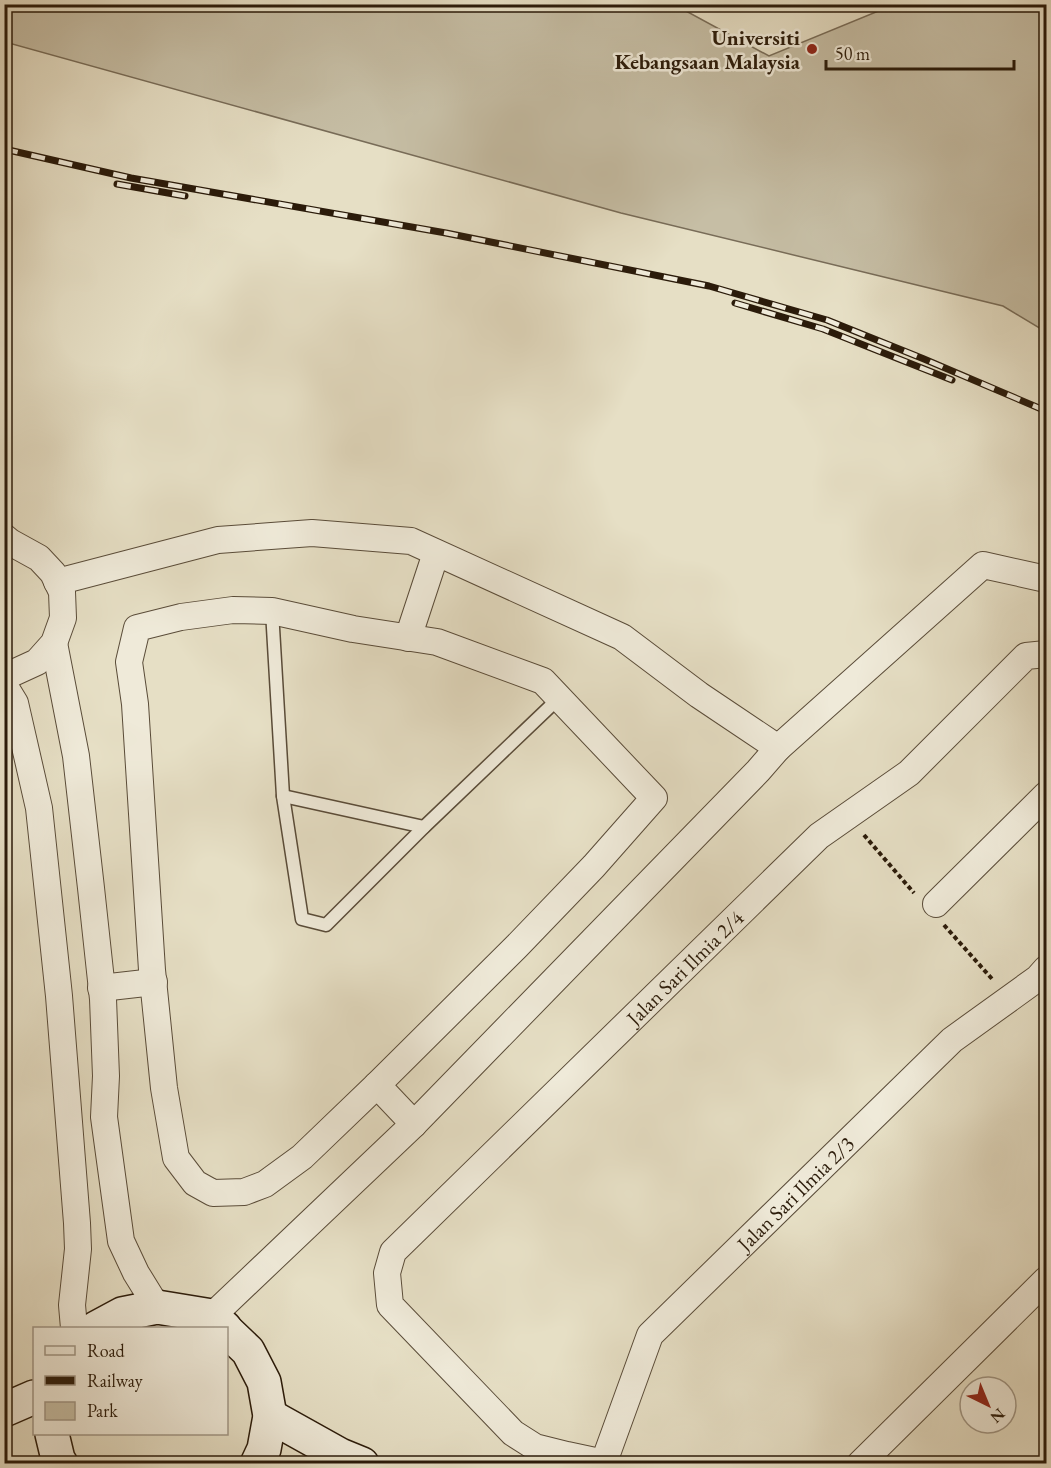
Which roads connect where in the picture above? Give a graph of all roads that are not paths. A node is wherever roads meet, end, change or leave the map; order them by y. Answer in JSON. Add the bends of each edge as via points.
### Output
{"nodes":[{"id":1,"x":6,"y":541,"type":"edge"},
{"id":2,"x":436,"y":553,"type":"junction"},
{"id":3,"x":1047,"y":579,"type":"edge"},
{"id":4,"x":57,"y":582,"type":"junction"},
{"id":5,"x":272,"y":611,"type":"junction"},
{"id":6,"x":408,"y":638,"type":"junction"},
{"id":7,"x":54,"y":643,"type":"junction"},
{"id":8,"x":1036,"y":655,"type":"edge"},
{"id":9,"x":4,"y":674,"type":"edge"},
{"id":10,"x":4,"y":685,"type":"edge"},
{"id":11,"x":559,"y":698,"type":"junction"},
{"id":12,"x":778,"y":748,"type":"junction"},
{"id":13,"x":1047,"y":795,"type":"edge"},
{"id":14,"x":283,"y":796,"type":"junction"},
{"id":15,"x":424,"y":827,"type":"junction"},
{"id":16,"x":936,"y":904,"type":"road end"},
{"id":17,"x":1047,"y":969,"type":"edge"},
{"id":18,"x":154,"y":982,"type":"junction"},
{"id":19,"x":102,"y":988,"type":"junction"},
{"id":20,"x":376,"y":1085,"type":"junction"},
{"id":21,"x":414,"y":1124,"type":"junction"},
{"id":22,"x":1047,"y":1280,"type":"edge"},
{"id":23,"x":157,"y":1307,"type":"junction"},
{"id":24,"x":221,"y":1325,"type":"edge"},
{"id":25,"x":74,"y":1327,"type":"edge"},
{"id":26,"x":99,"y":1327,"type":"edge"},
{"id":27,"x":228,"y":1332,"type":"edge"},
{"id":28,"x":33,"y":1397,"type":"edge"},
{"id":29,"x":4,"y":1410,"type":"edge"},
{"id":30,"x":270,"y":1416,"type":"junction"},
{"id":31,"x":52,"y":1435,"type":"edge"},
{"id":32,"x":606,"y":1463,"type":"edge"},
{"id":33,"x":61,"y":1464,"type":"edge"},
{"id":34,"x":257,"y":1464,"type":"edge"},
{"id":35,"x":362,"y":1464,"type":"edge"},
{"id":36,"x":860,"y":1464,"type":"edge"}],
"edges":[{"from":1,"to":4,"type":"street","via":[[39,558]]},
{"from":2,"to":4,"type":"street","via":[[411,541],[312,533],[218,540]]},
{"from":2,"to":6,"type":"street"},
{"from":2,"to":12,"type":"street","via":[[622,637]]},
{"from":3,"to":12,"type":"street","via":[[983,566]]},
{"from":4,"to":7,"type":"street","via":[[62,592],[63,618]]},
{"from":5,"to":6,"type":"street"},
{"from":5,"to":14,"type":"lane"},
{"from":5,"to":18,"type":"street","via":[[233,610],[137,628],[129,662]]},
{"from":6,"to":11,"type":"street","via":[[437,642],[543,681]]},
{"from":7,"to":9,"type":"street","via":[[37,662]]},
{"from":7,"to":19,"type":"street","via":[[76,756]]},
{"from":8,"to":32,"type":"street","name":"Jalan Sari Ilmia 2/4","via":[[909,773],[819,836],[393,1252],[387,1273],[390,1305],[513,1433],[535,1446]]},
{"from":10,"to":25,"type":"street","via":[[15,703],[39,808],[59,996],[78,1249],[72,1305]]},
{"from":11,"to":15,"type":"lane"},
{"from":11,"to":20,"type":"street","via":[[654,798],[517,946]]},
{"from":12,"to":21,"type":"street"},
{"from":13,"to":16,"type":"street"},
{"from":14,"to":15,"type":"lane"},
{"from":14,"to":15,"type":"lane","via":[[303,919],[326,925]]},
{"from":17,"to":32,"type":"street","name":"Jalan Sari Ilmia 2/3","via":[[952,1040],[650,1335]]},
{"from":18,"to":19,"type":"street"},
{"from":18,"to":20,"type":"street","via":[[164,1088],[176,1158],[195,1183],[213,1193],[244,1192],[265,1184],[302,1156]]},
{"from":19,"to":23,"type":"street","via":[[104,1117],[121,1241]]},
{"from":20,"to":21,"type":"street"},
{"from":21,"to":24,"type":"street"},
{"from":22,"to":36,"type":"street"},
{"from":23,"to":24,"type":"street"},
{"from":23,"to":26,"type":"street","via":[[122,1314]]},
{"from":27,"to":30,"type":"street","via":[[248,1351],[264,1382]]},
{"from":28,"to":29,"type":"street"},
{"from":30,"to":34,"type":"street"},
{"from":30,"to":35,"type":"street"},
{"from":31,"to":33,"type":"street"}]}
